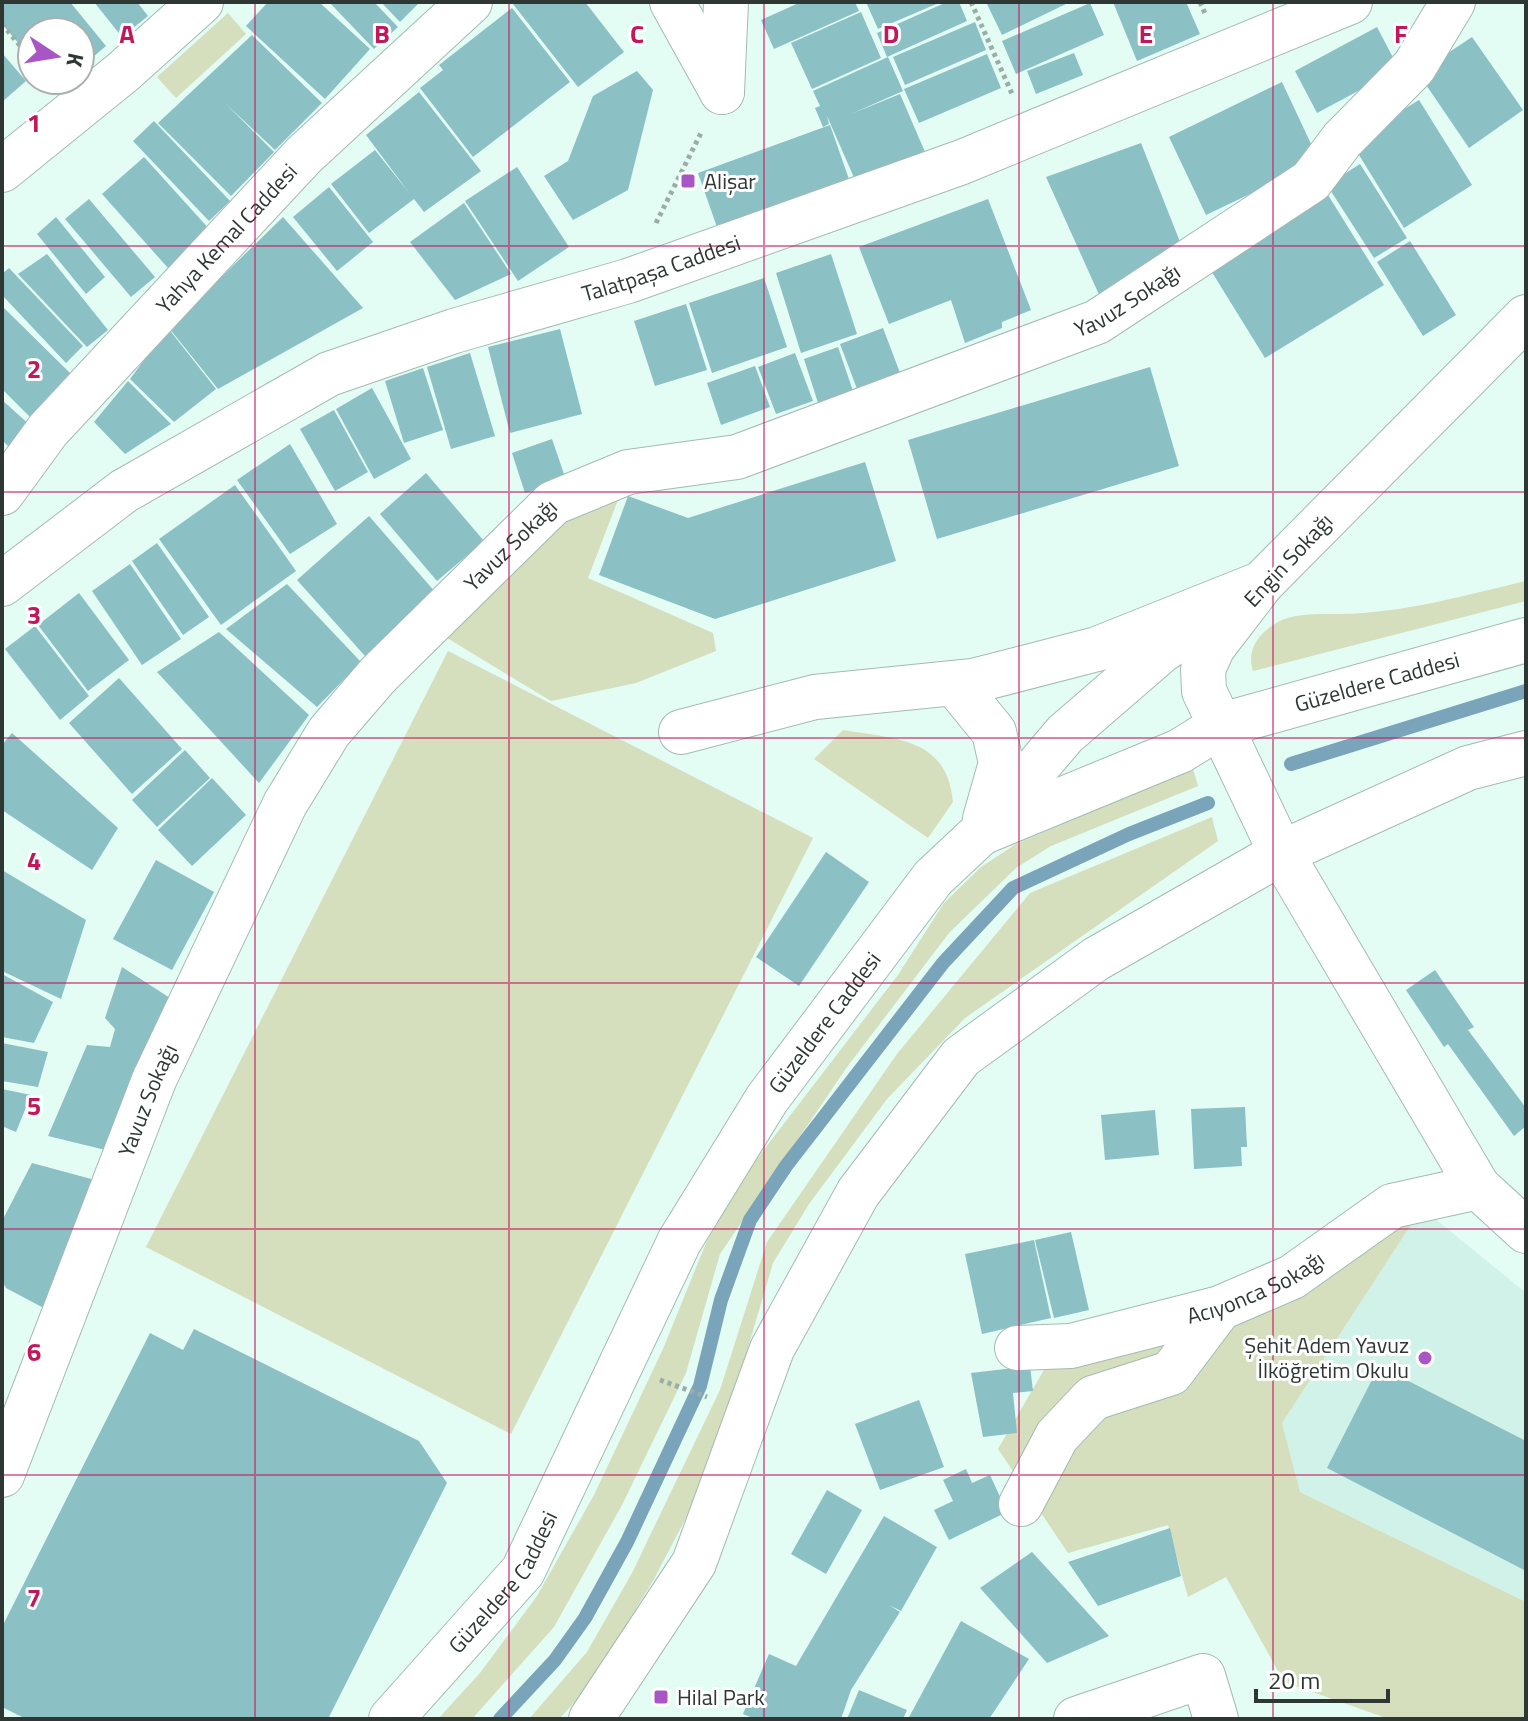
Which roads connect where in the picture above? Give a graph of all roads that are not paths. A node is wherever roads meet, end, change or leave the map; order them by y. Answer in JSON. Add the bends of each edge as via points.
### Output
{"nodes":[{"id":1,"x":201,"y":2,"type":"edge"},
{"id":2,"x":470,"y":2,"type":"edge"},
{"id":3,"x":672,"y":2,"type":"edge"},
{"id":4,"x":726,"y":2,"type":"edge"},
{"id":5,"x":1350,"y":2,"type":"edge"},
{"id":6,"x":1453,"y":2,"type":"edge"},
{"id":7,"x":2,"y":170,"type":"edge"},
{"id":8,"x":1526,"y":317,"type":"edge"},
{"id":9,"x":2,"y":493,"type":"edge"},
{"id":10,"x":1262,"y":583,"type":"junction"},
{"id":11,"x":2,"y":584,"type":"edge"},
{"id":12,"x":1526,"y":640,"type":"edge"},
{"id":13,"x":954,"y":683,"type":"junction"},
{"id":14,"x":1222,"y":725,"type":"junction"},
{"id":15,"x":681,"y":732,"type":"dead end"},
{"id":16,"x":1526,"y":753,"type":"edge"},
{"id":17,"x":981,"y":833,"type":"junction"},
{"id":18,"x":1281,"y":853,"type":"junction"},
{"id":19,"x":1478,"y":1187,"type":"junction"},
{"id":20,"x":1526,"y":1231,"type":"edge"},
{"id":21,"x":1220,"y":1308,"type":"junction"},
{"id":22,"x":1017,"y":1348,"type":"dead end"},
{"id":23,"x":2,"y":1475,"type":"edge"},
{"id":24,"x":1021,"y":1504,"type":"dead end"},
{"id":25,"x":391,"y":1719,"type":"edge"},
{"id":26,"x":591,"y":1719,"type":"edge"},
{"id":27,"x":1076,"y":1719,"type":"edge"},
{"id":28,"x":1216,"y":1719,"type":"edge"}],
"edges":[{"from":1,"to":7,"type":"street"},
{"from":2,"to":9,"type":"street","name":"Yahya Kemal Caddesi","via":[[304,155],[48,430]]},
{"from":3,"to":4,"type":"street","via":[[722,92]]},
{"from":5,"to":11,"type":"street","name":"Talatpaşa Caddesi","via":[[1031,135],[628,281],[329,374],[124,491]]},
{"from":6,"to":23,"type":"street","name":"Yavuz Sokağı","via":[[1414,67],[1342,140],[1311,181],[1097,322],[737,457],[628,472],[553,503],[378,675],[329,732],[285,804],[154,1080]]},
{"from":8,"to":10,"type":"street","name":"Engin Sokağı"},
{"from":10,"to":13,"type":"street","via":[[1097,649]]},
{"from":10,"to":14,"type":"street","name":"Engin Sokağı","via":[[1213,647],[1203,669],[1204,691]]},
{"from":10,"to":17,"type":"street","via":[[1161,651],[1065,734]]},
{"from":12,"to":14,"type":"street","name":"Güzeldere Caddesi"},
{"from":13,"to":15,"type":"street","via":[[815,697]]},
{"from":13,"to":17,"type":"street","via":[[994,732],[1001,763]]},
{"from":14,"to":17,"type":"street","name":"Güzeldere Caddesi","via":[[1180,751]]},
{"from":14,"to":18,"type":"street","name":"Engin Sokağı"},
{"from":16,"to":18,"type":"street","via":[[1468,768]]},
{"from":17,"to":25,"type":"street","name":"Güzeldere Caddesi","via":[[933,878],[767,1099],[679,1242],[523,1571]]},
{"from":18,"to":19,"type":"street"},
{"from":18,"to":26,"type":"street","via":[[1096,959],[961,1057],[858,1193],[772,1349],[694,1563]]},
{"from":19,"to":20,"type":"street"},
{"from":19,"to":21,"type":"street","name":"Acıyonca Sokağı","via":[[1392,1206],[1292,1277]]},
{"from":21,"to":22,"type":"street","name":"Acıyonca Sokağı","via":[[1071,1346]]},
{"from":21,"to":24,"type":"street","via":[[1171,1373],[1093,1398],[1057,1436]]},
{"from":27,"to":28,"type":"street","via":[[1203,1676]]}]}
